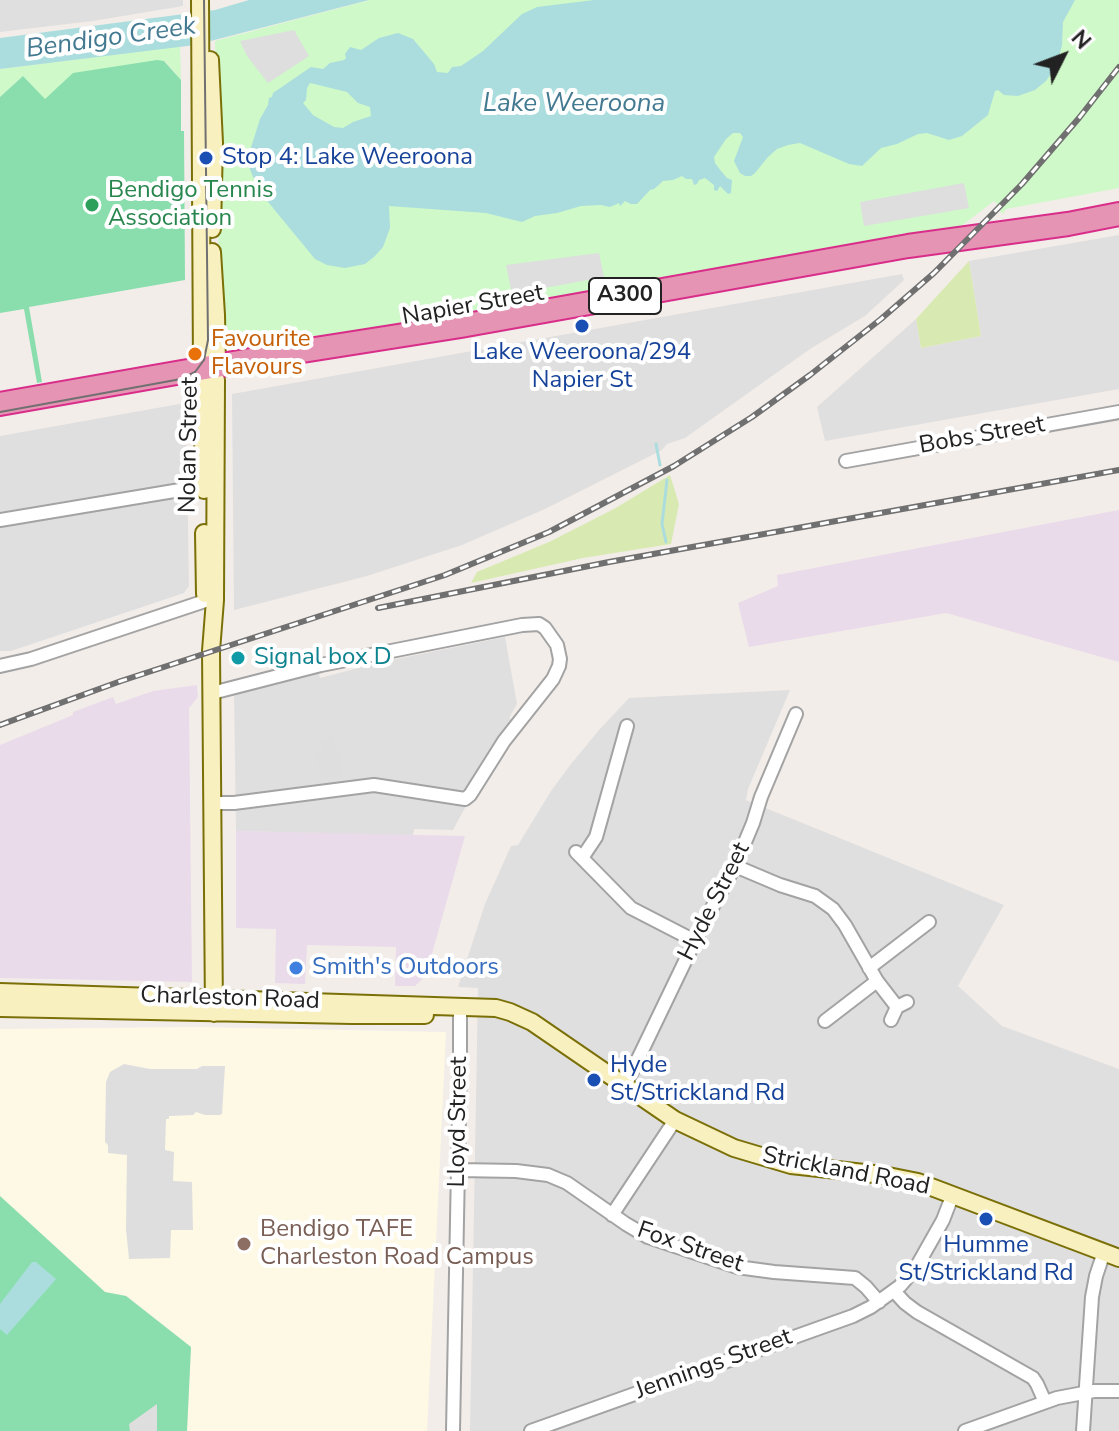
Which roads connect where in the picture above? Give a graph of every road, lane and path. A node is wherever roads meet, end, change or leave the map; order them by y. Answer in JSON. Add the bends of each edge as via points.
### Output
{"nodes":[{"id":1,"x":204,"y":5,"type":"edge"},
{"id":2,"x":1110,"y":212,"type":"edge"},
{"id":3,"x":209,"y":374,"type":"junction"},
{"id":4,"x":0,"y":404,"type":"edge"},
{"id":5,"x":1119,"y":412,"type":"edge"},
{"id":6,"x":0,"y":419,"type":"edge"},
{"id":7,"x":846,"y":461,"type":"dead end"},
{"id":8,"x":210,"y":486,"type":"junction"},
{"id":9,"x":0,"y":520,"type":"edge"},
{"id":10,"x":210,"y":600,"type":"junction"},
{"id":11,"x":0,"y":666,"type":"edge"},
{"id":12,"x":212,"y":693,"type":"junction"},
{"id":13,"x":796,"y":714,"type":"dead end"},
{"id":14,"x":627,"y":726,"type":"dead end"},
{"id":15,"x":623,"y":742,"type":"junction"},
{"id":16,"x":638,"y":744,"type":"dead end"},
{"id":17,"x":212,"y":803,"type":"junction"},
{"id":18,"x":735,"y":866,"type":"junction"},
{"id":19,"x":930,"y":921,"type":"dead end"},
{"id":20,"x":695,"y":941,"type":"junction"},
{"id":21,"x":869,"y":968,"type":"junction"},
{"id":22,"x":877,"y":981,"type":"junction"},
{"id":23,"x":0,"y":992,"type":"edge"},
{"id":24,"x":126,"y":1004,"type":"junction"},
{"id":25,"x":214,"y":1005,"type":"junction"},
{"id":26,"x":0,"y":1008,"type":"edge"},
{"id":27,"x":460,"y":1010,"type":"junction"},
{"id":28,"x":891,"y":1020,"type":"dead end"},
{"id":29,"x":825,"y":1021,"type":"dead end"},
{"id":30,"x":625,"y":1086,"type":"junction"},
{"id":31,"x":675,"y":1120,"type":"junction"},
{"id":32,"x":459,"y":1170,"type":"junction"},
{"id":33,"x":953,"y":1194,"type":"junction"},
{"id":34,"x":612,"y":1215,"type":"junction"},
{"id":35,"x":1111,"y":1255,"type":"edge"},
{"id":36,"x":894,"y":1291,"type":"junction"},
{"id":37,"x":879,"y":1302,"type":"junction"},
{"id":38,"x":1119,"y":1391,"type":"edge"},
{"id":39,"x":1085,"y":1392,"type":"junction"},
{"id":40,"x":1045,"y":1402,"type":"junction"},
{"id":41,"x":453,"y":1431,"type":"edge"},
{"id":42,"x":531,"y":1431,"type":"edge"},
{"id":43,"x":965,"y":1431,"type":"edge"},
{"id":44,"x":1083,"y":1431,"type":"edge"}],
"edges":[{"from":1,"to":3,"type":"street","name":"Nolan Street"},
{"from":2,"to":3,"type":"highway","name":"Napier Street","number":"A300","via":[[1068,215],[987,235]]},
{"from":3,"to":4,"type":"highway","name":"Napier Street","number":"A300"},
{"from":3,"to":6,"type":"highway","name":"Napier Street","number":"A300"},
{"from":3,"to":8,"type":"street","name":"Nolan Street"},
{"from":5,"to":7,"type":"street","name":"Bobs Street"},
{"from":8,"to":9,"type":"street"},
{"from":8,"to":10,"type":"street","name":"Nolan Street"},
{"from":10,"to":11,"type":"street"},
{"from":10,"to":12,"type":"street","name":"Nolan Street"},
{"from":12,"to":17,"type":"street","name":"Nolan Street"},
{"from":12,"to":17,"type":"street","via":[[321,665],[530,624],[549,633],[560,659],[557,672],[467,798],[374,785]]},
{"from":13,"to":18,"type":"street","name":"Hyde Street"},
{"from":14,"to":15,"type":"street"},
{"from":15,"to":16,"type":"street"},
{"from":15,"to":20,"type":"street","via":[[596,837],[579,855],[631,908]]},
{"from":17,"to":25,"type":"street","name":"Nolan Street"},
{"from":18,"to":20,"type":"street","name":"Hyde Street"},
{"from":18,"to":21,"type":"street","via":[[828,904]]},
{"from":19,"to":21,"type":"street"},
{"from":20,"to":30,"type":"street","name":"Hyde Street"},
{"from":21,"to":22,"type":"street"},
{"from":22,"to":28,"type":"street","via":[[902,1004]]},
{"from":22,"to":29,"type":"street"},
{"from":23,"to":24,"type":"street","name":"Charleston Road"},
{"from":24,"to":25,"type":"street","name":"Charleston Road"},
{"from":24,"to":26,"type":"street","name":"Charleston Road"},
{"from":25,"to":27,"type":"street","name":"Charleston Road","via":[[338,1003]]},
{"from":27,"to":30,"type":"street","name":"Strickland Road","via":[[547,1033]]},
{"from":27,"to":32,"type":"street","name":"Lloyd Street"},
{"from":30,"to":31,"type":"street","name":"Strickland Road"},
{"from":31,"to":33,"type":"street","name":"Strickland Road","via":[[776,1161],[897,1177]]},
{"from":31,"to":34,"type":"street"},
{"from":32,"to":34,"type":"street","name":"Fox Street","via":[[548,1175]]},
{"from":32,"to":41,"type":"street","name":"Lloyd Street"},
{"from":33,"to":35,"type":"street","name":"Strickland Road"},
{"from":33,"to":36,"type":"street","name":"Jennings Street","via":[[924,1254]]},
{"from":34,"to":37,"type":"street","name":"Fox Street","via":[[648,1237],[724,1264],[855,1278]]},
{"from":35,"to":39,"type":"street","via":[[1096,1276],[1092,1297]]},
{"from":36,"to":37,"type":"street","name":"Jennings Street"},
{"from":36,"to":40,"type":"street","via":[[917,1312],[1033,1378]]},
{"from":37,"to":42,"type":"street","name":"Jennings Street","via":[[853,1316]]},
{"from":38,"to":39,"type":"street"},
{"from":39,"to":40,"type":"street"},
{"from":39,"to":44,"type":"street"},
{"from":40,"to":43,"type":"street"}]}
